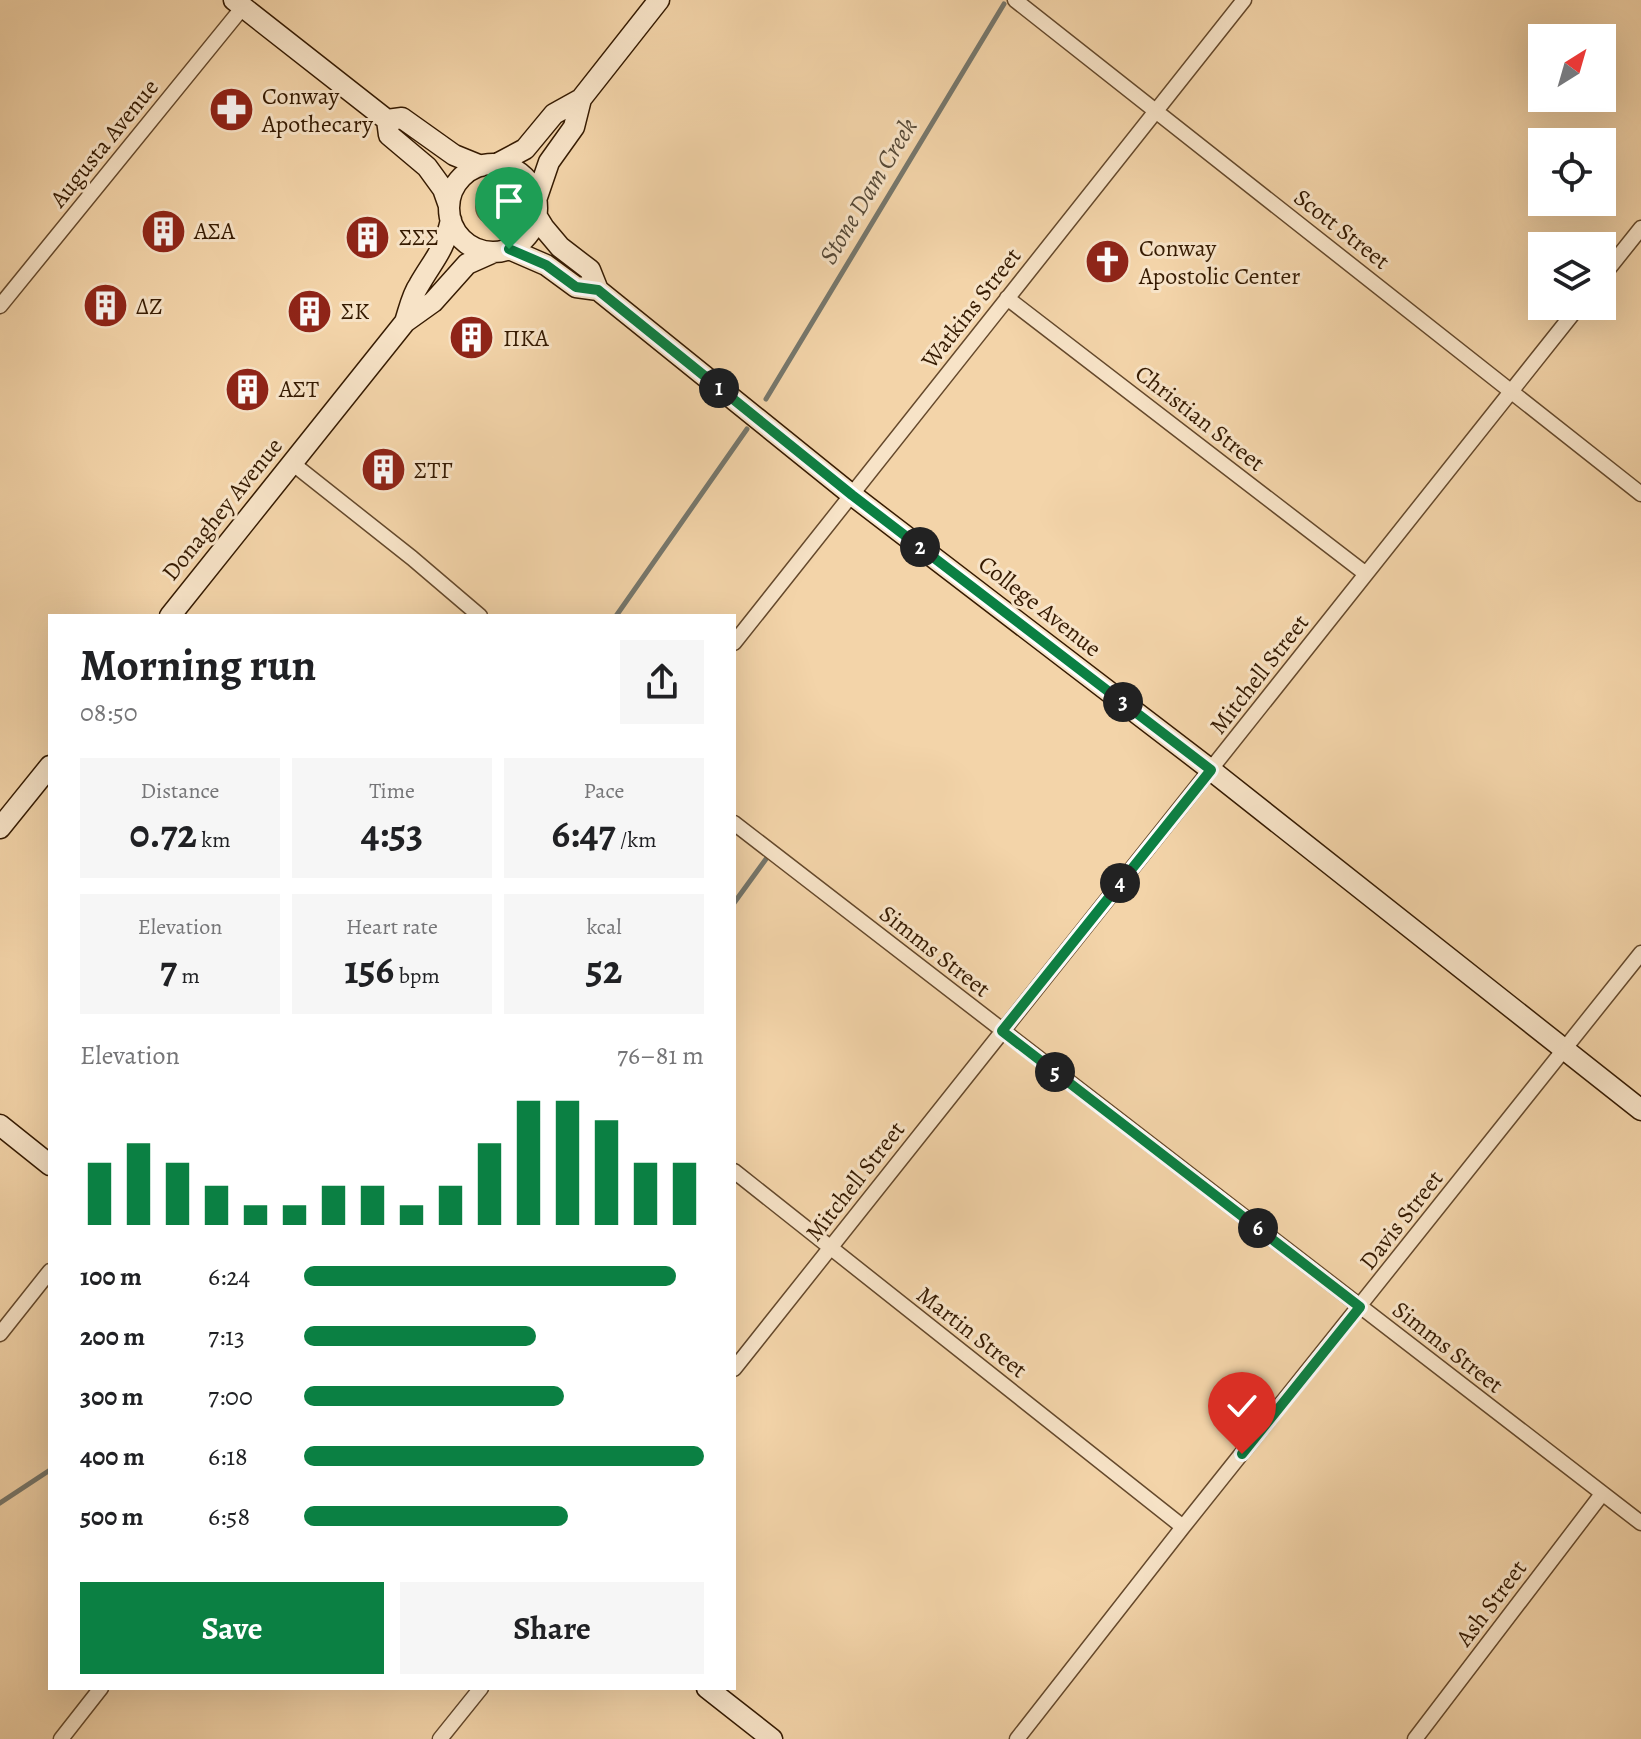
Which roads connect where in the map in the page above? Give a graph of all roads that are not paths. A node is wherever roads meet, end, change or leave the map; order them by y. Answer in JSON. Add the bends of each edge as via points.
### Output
{"nodes":[{"id":1,"x":659,"y":0,"type":"edge"},
{"id":2,"x":1015,"y":0,"type":"edge"},
{"id":3,"x":1244,"y":0,"type":"edge"},
{"id":4,"x":238,"y":4,"type":"edge"},
{"id":5,"x":581,"y":99,"type":"junction"},
{"id":6,"x":1156,"y":110,"type":"junction"},
{"id":7,"x":387,"y":120,"type":"junction"},
{"id":8,"x":488,"y":165,"type":"junction"},
{"id":9,"x":536,"y":208,"type":"junction"},
{"id":10,"x":450,"y":213,"type":"junction"},
{"id":11,"x":1641,"y":228,"type":"edge"},
{"id":12,"x":502,"y":251,"type":"junction"},
{"id":13,"x":1616,"y":259,"type":"edge"},
{"id":14,"x":598,"y":290,"type":"junction"},
{"id":15,"x":1007,"y":298,"type":"junction"},
{"id":16,"x":0,"y":306,"type":"edge"},
{"id":17,"x":1568,"y":320,"type":"edge"},
{"id":18,"x":405,"y":322,"type":"junction"},
{"id":19,"x":1511,"y":390,"type":"junction"},
{"id":20,"x":292,"y":463,"type":"junction"},
{"id":21,"x":1641,"y":494,"type":"edge"},
{"id":22,"x":852,"y":495,"type":"junction"},
{"id":23,"x":1366,"y":574,"type":"junction"},
{"id":24,"x":172,"y":614,"type":"edge"},
{"id":25,"x":478,"y":614,"type":"edge"},
{"id":26,"x":736,"y":640,"type":"edge"},
{"id":27,"x":48,"y":768,"type":"edge"},
{"id":28,"x":1211,"y":770,"type":"junction"},
{"id":29,"x":736,"y":825,"type":"edge"},
{"id":30,"x":0,"y":828,"type":"edge"},
{"id":31,"x":1641,"y":953,"type":"edge"},
{"id":32,"x":1002,"y":1031,"type":"junction"},
{"id":33,"x":1564,"y":1049,"type":"junction"},
{"id":34,"x":1641,"y":1110,"type":"edge"},
{"id":35,"x":0,"y":1125,"type":"edge"},
{"id":36,"x":48,"y":1163,"type":"edge"},
{"id":37,"x":736,"y":1173,"type":"edge"},
{"id":38,"x":830,"y":1248,"type":"junction"},
{"id":39,"x":48,"y":1274,"type":"edge"},
{"id":40,"x":1360,"y":1307,"type":"junction"},
{"id":41,"x":0,"y":1334,"type":"edge"},
{"id":42,"x":736,"y":1366,"type":"edge"},
{"id":43,"x":1602,"y":1494,"type":"junction"},
{"id":44,"x":1641,"y":1523,"type":"edge"},
{"id":45,"x":1183,"y":1527,"type":"junction"},
{"id":46,"x":99,"y":1690,"type":"edge"},
{"id":47,"x":479,"y":1690,"type":"edge"},
{"id":48,"x":710,"y":1690,"type":"edge"},
{"id":49,"x":61,"y":1739,"type":"edge"},
{"id":50,"x":440,"y":1739,"type":"edge"},
{"id":51,"x":772,"y":1739,"type":"edge"},
{"id":52,"x":1017,"y":1739,"type":"edge"},
{"id":53,"x":1415,"y":1739,"type":"edge"}],
"edges":[{"from":1,"to":5,"type":"street"},
{"from":2,"to":6,"type":"street","name":"Scott Street"},
{"from":3,"to":6,"type":"street","name":"Watkins Street"},
{"from":4,"to":7,"type":"street"},
{"from":4,"to":16,"type":"street","name":"Augusta Avenue"},
{"from":5,"to":8,"type":"street","via":[[554,114],[525,149]]},
{"from":5,"to":9,"type":"street","via":[[574,127],[549,162]]},
{"from":6,"to":15,"type":"street","name":"Watkins Street"},
{"from":6,"to":19,"type":"street","name":"Scott Street"},
{"from":7,"to":8,"type":"street","via":[[402,118],[454,155]]},
{"from":7,"to":10,"type":"street","via":[[389,135],[427,167],[443,189]]},
{"from":8,"to":9,"type":"street","via":[[522,175]]},
{"from":8,"to":10,"type":"street","via":[[459,181],[450,197]]},
{"from":9,"to":12,"type":"street","via":[[530,232]]},
{"from":9,"to":14,"type":"street","name":"College Avenue","via":[[560,247],[590,270]]},
{"from":10,"to":12,"type":"street","via":[[454,229],[467,244]]},
{"from":10,"to":18,"type":"street","name":"Donaghey Avenue","via":[[443,247],[417,287]]},
{"from":11,"to":13,"type":"street"},
{"from":12,"to":14,"type":"street","name":"College Avenue","via":[[546,265],[576,287]]},
{"from":12,"to":18,"type":"street","name":"Donaghey Avenue","via":[[467,264],[433,302]]},
{"from":14,"to":22,"type":"street","name":"College Avenue"},
{"from":15,"to":22,"type":"street","name":"Watkins Street"},
{"from":15,"to":23,"type":"street","name":"Christian Street"},
{"from":17,"to":19,"type":"street","name":"Mitchell Street"},
{"from":18,"to":20,"type":"street","name":"Donaghey Avenue"},
{"from":19,"to":21,"type":"street","name":"Scott Street"},
{"from":19,"to":23,"type":"street","name":"Mitchell Street"},
{"from":20,"to":24,"type":"street","name":"Donaghey Avenue"},
{"from":20,"to":25,"type":"street"},
{"from":22,"to":26,"type":"street","name":"Watkins Street"},
{"from":22,"to":28,"type":"street","name":"College Avenue"},
{"from":23,"to":28,"type":"street","name":"Mitchell Street"},
{"from":27,"to":30,"type":"street"},
{"from":28,"to":32,"type":"street","name":"Mitchell Street"},
{"from":28,"to":33,"type":"street","name":"College Avenue"},
{"from":29,"to":32,"type":"street","name":"Simms Street"},
{"from":31,"to":33,"type":"street","name":"Davis Street"},
{"from":32,"to":38,"type":"street","name":"Mitchell Street"},
{"from":32,"to":40,"type":"street","name":"Simms Street"},
{"from":33,"to":34,"type":"street","name":"College Avenue"},
{"from":33,"to":40,"type":"street","name":"Davis Street"},
{"from":35,"to":36,"type":"street"},
{"from":37,"to":38,"type":"street","name":"Martin Street"},
{"from":38,"to":42,"type":"street","name":"Mitchell Street"},
{"from":38,"to":45,"type":"street","name":"Martin Street"},
{"from":39,"to":41,"type":"street"},
{"from":40,"to":43,"type":"street","name":"Simms Street"},
{"from":40,"to":45,"type":"street","name":"Davis Street"},
{"from":43,"to":44,"type":"street","name":"Simms Street"},
{"from":43,"to":53,"type":"street","name":"Ash Street"},
{"from":45,"to":52,"type":"street","name":"Davis Street"},
{"from":46,"to":49,"type":"street"},
{"from":47,"to":50,"type":"street"},
{"from":48,"to":51,"type":"street"}]}
